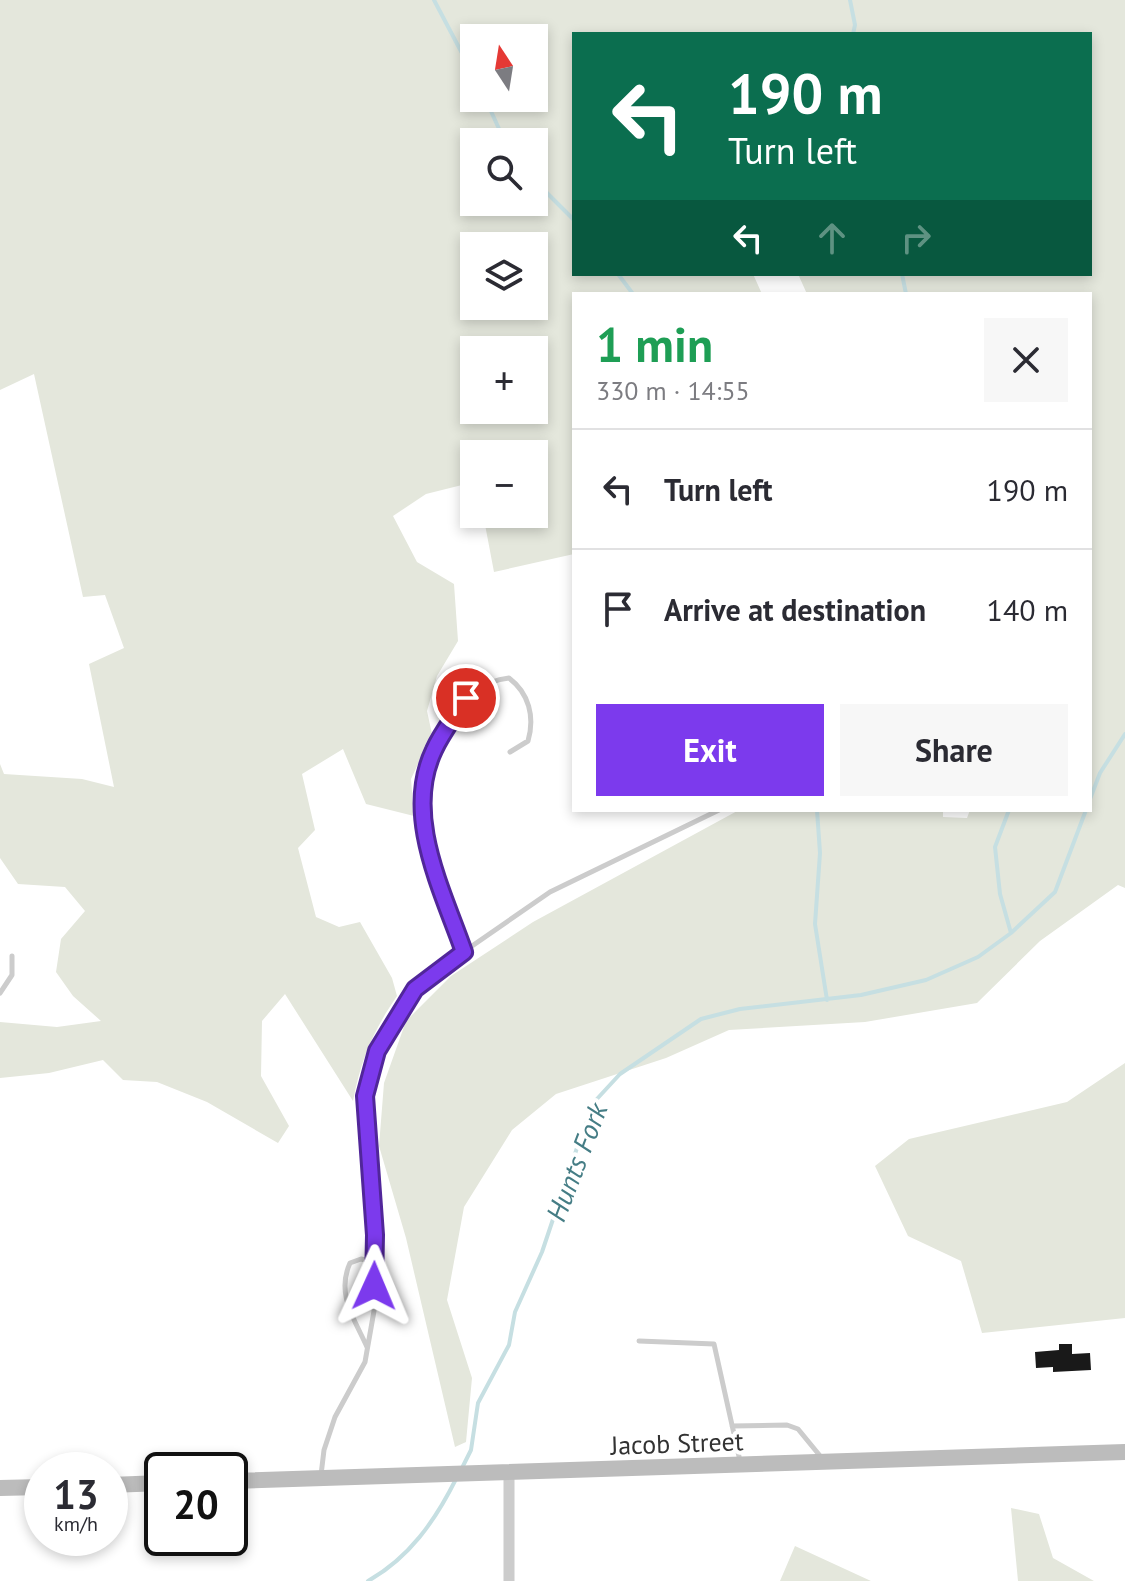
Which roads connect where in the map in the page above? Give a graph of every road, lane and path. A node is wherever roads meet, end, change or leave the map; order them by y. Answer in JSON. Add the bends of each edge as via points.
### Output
{"nodes":[{"id":1,"x":510,"y":752,"type":"dead end"},
{"id":2,"x":715,"y":812,"type":"edge"},
{"id":3,"x":464,"y":952,"type":"junction"},
{"id":4,"x":12,"y":956,"type":"dead end"},
{"id":5,"x":0,"y":993,"type":"edge"},
{"id":6,"x":375,"y":1262,"type":"junction"},
{"id":7,"x":639,"y":1341,"type":"dead end"},
{"id":8,"x":368,"y":1347,"type":"junction"},
{"id":9,"x":732,"y":1426,"type":"junction"},
{"id":10,"x":1125,"y":1452,"type":"edge"},
{"id":11,"x":825,"y":1463,"type":"junction"},
{"id":12,"x":741,"y":1465,"type":"junction"},
{"id":13,"x":500,"y":1473,"type":"junction"},
{"id":14,"x":320,"y":1479,"type":"junction"},
{"id":15,"x":248,"y":1481,"type":"edge"},
{"id":16,"x":24,"y":1487,"type":"edge"},
{"id":17,"x":0,"y":1488,"type":"edge"},
{"id":18,"x":509,"y":1581,"type":"edge"}],
"edges":[{"from":1,"to":3,"type":"lane","via":[[528,741],[529,711],[523,689],[509,678],[495,679],[466,698],[434,749],[425,775],[424,829]]},
{"from":2,"to":3,"type":"lane","via":[[550,892]]},
{"from":3,"to":6,"type":"lane","via":[[415,989],[377,1051],[365,1096]]},
{"from":4,"to":5,"type":"lane","via":[[12,975]]},
{"from":6,"to":8,"type":"lane"},
{"from":6,"to":8,"type":"lane","via":[[350,1263],[343,1278],[345,1299]]},
{"from":7,"to":9,"type":"lane","via":[[714,1344]]},
{"from":8,"to":14,"type":"lane","via":[[335,1417]]},
{"from":9,"to":11,"type":"lane","via":[[798,1429]]},
{"from":9,"to":12,"type":"lane"},
{"from":10,"to":11,"type":"street","name":"Jacob Street"},
{"from":11,"to":12,"type":"street","name":"Jacob Street"},
{"from":12,"to":13,"type":"street","name":"Jacob Street"},
{"from":13,"to":14,"type":"street","name":"Jacob Street"},
{"from":13,"to":18,"type":"street"},
{"from":14,"to":15,"type":"street","name":"Jacob Street"},
{"from":16,"to":17,"type":"street"}]}
